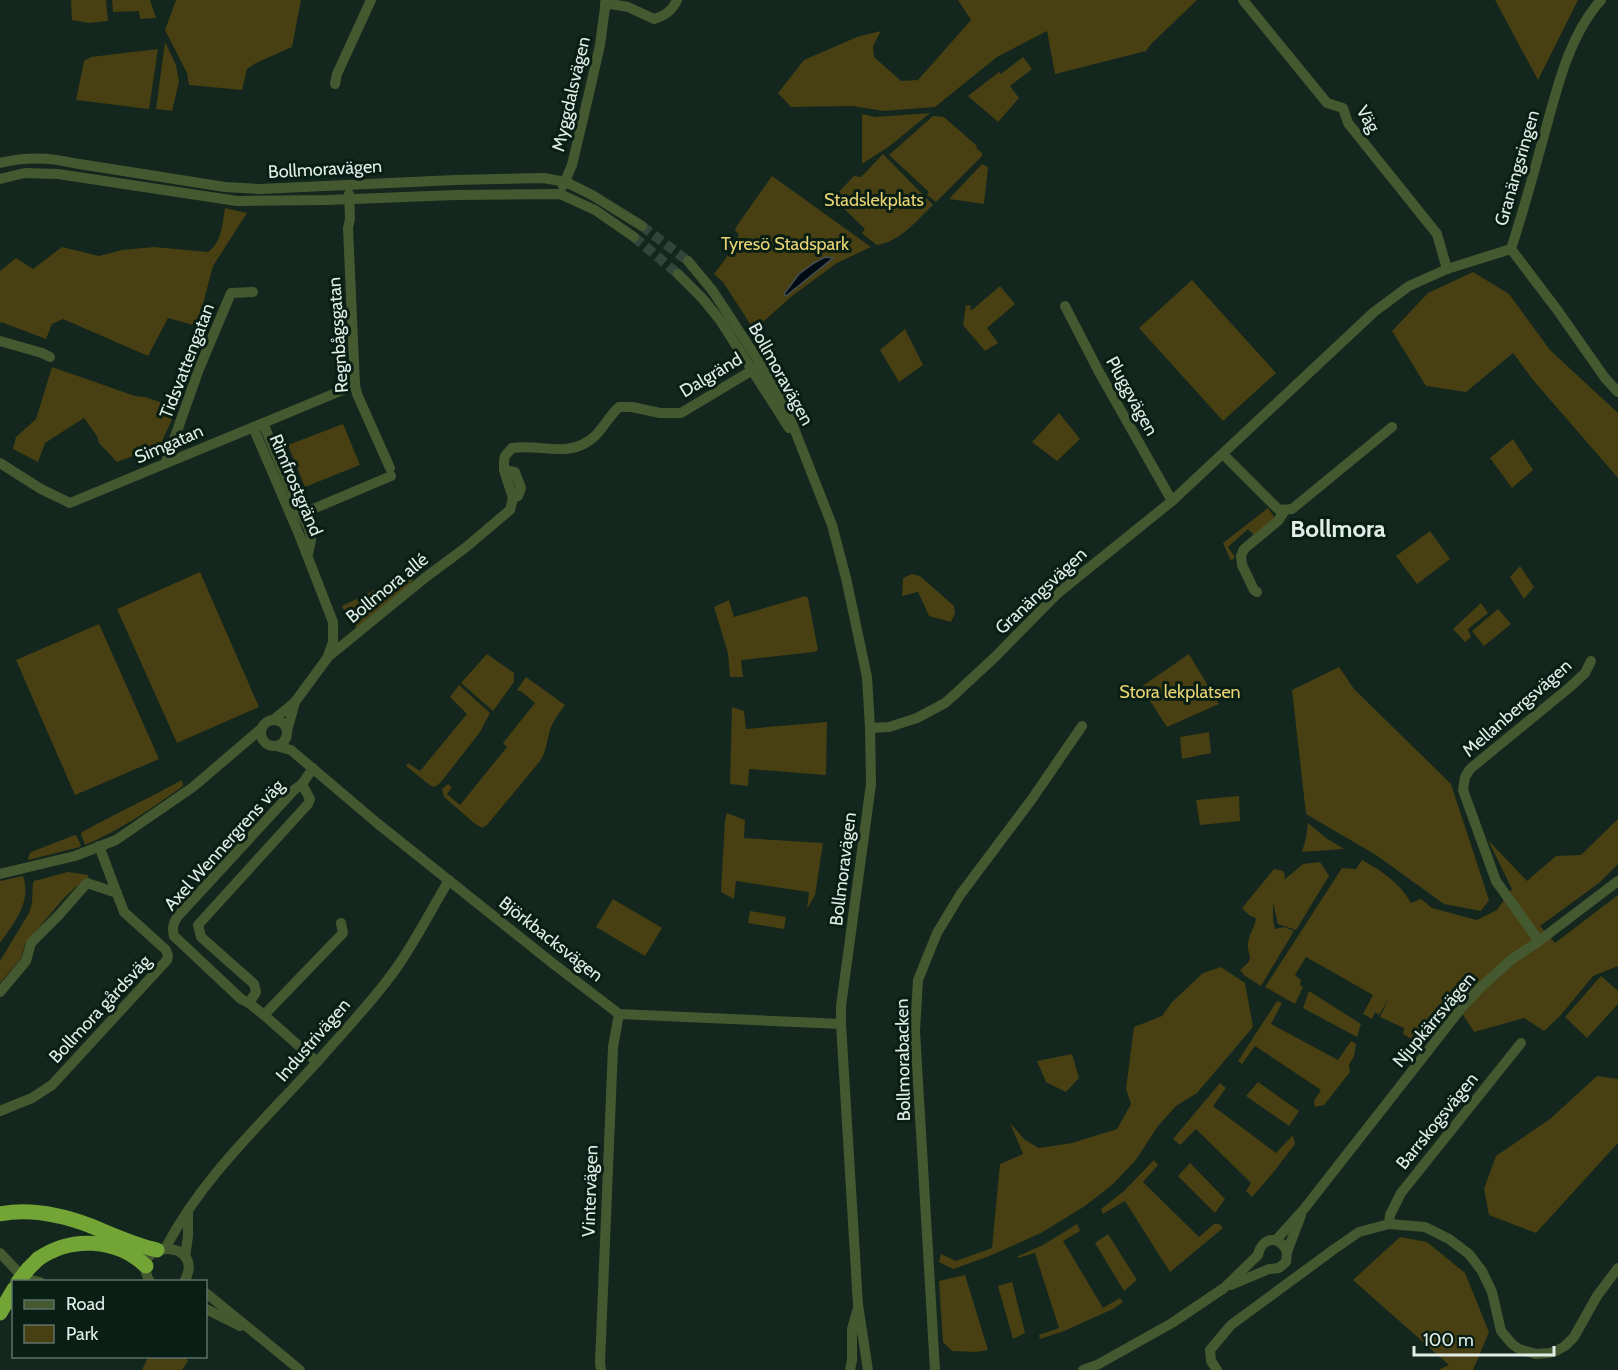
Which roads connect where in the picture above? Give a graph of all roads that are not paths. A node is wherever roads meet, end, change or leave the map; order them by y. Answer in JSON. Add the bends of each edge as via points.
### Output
{"nodes":[{"id":1,"x":371,"y":0,"type":"edge"},
{"id":2,"x":677,"y":0,"type":"edge"},
{"id":3,"x":1243,"y":0,"type":"edge"},
{"id":4,"x":1601,"y":0,"type":"edge"},
{"id":5,"x":605,"y":2,"type":"edge"},
{"id":6,"x":335,"y":84,"type":"dead end"},
{"id":7,"x":0,"y":163,"type":"edge"},
{"id":8,"x":73,"y":163,"type":"junction"},
{"id":9,"x":72,"y":177,"type":"junction"},
{"id":10,"x":0,"y":179,"type":"edge"},
{"id":11,"x":566,"y":182,"type":"junction"},
{"id":12,"x":349,"y":185,"type":"junction"},
{"id":13,"x":560,"y":194,"type":"junction"},
{"id":14,"x":350,"y":199,"type":"junction"},
{"id":15,"x":642,"y":226,"type":"tunnel mouth"},
{"id":16,"x":634,"y":237,"type":"tunnel mouth"},
{"id":17,"x":1511,"y":249,"type":"junction"},
{"id":18,"x":688,"y":261,"type":"tunnel mouth"},
{"id":19,"x":1447,"y":269,"type":"junction"},
{"id":20,"x":678,"y":274,"type":"tunnel mouth"},
{"id":21,"x":254,"y":292,"type":"dead end"},
{"id":22,"x":1065,"y":306,"type":"dead end"},
{"id":23,"x":0,"y":341,"type":"edge"},
{"id":24,"x":50,"y":357,"type":"dead end"},
{"id":25,"x":757,"y":367,"type":"junction"},
{"id":26,"x":355,"y":385,"type":"junction"},
{"id":27,"x":1618,"y":392,"type":"edge"},
{"id":28,"x":258,"y":425,"type":"junction"},
{"id":29,"x":1392,"y":427,"type":"dead end"},
{"id":30,"x":1223,"y":454,"type":"junction"},
{"id":31,"x":166,"y":462,"type":"junction"},
{"id":32,"x":0,"y":463,"type":"edge"},
{"id":33,"x":1172,"y":501,"type":"junction"},
{"id":34,"x":510,"y":510,"type":"joint"},
{"id":35,"x":1285,"y":510,"type":"junction"},
{"id":36,"x":301,"y":514,"type":"junction"},
{"id":37,"x":307,"y":555,"type":"junction"},
{"id":38,"x":1257,"y":592,"type":"dead end"},
{"id":39,"x":328,"y":657,"type":"junction"},
{"id":40,"x":1592,"y":661,"type":"dead end"},
{"id":41,"x":295,"y":702,"type":"junction"},
{"id":42,"x":273,"y":720,"type":"junction"},
{"id":43,"x":1082,"y":726,"type":"dead end"},
{"id":44,"x":870,"y":728,"type":"junction"},
{"id":45,"x":262,"y":729,"type":"junction"},
{"id":46,"x":286,"y":735,"type":"junction"},
{"id":47,"x":272,"y":746,"type":"junction"},
{"id":48,"x":242,"y":747,"type":"junction"},
{"id":49,"x":291,"y":750,"type":"junction"},
{"id":50,"x":313,"y":768,"type":"junction"},
{"id":51,"x":302,"y":784,"type":"junction"},
{"id":52,"x":99,"y":846,"type":"junction"},
{"id":53,"x":0,"y":874,"type":"edge"},
{"id":54,"x":449,"y":880,"type":"junction"},
{"id":55,"x":1618,"y":881,"type":"edge"},
{"id":56,"x":117,"y":893,"type":"junction"},
{"id":57,"x":341,"y":923,"type":"dead end"},
{"id":58,"x":1539,"y":941,"type":"junction"},
{"id":59,"x":0,"y":992,"type":"edge"},
{"id":60,"x":249,"y":1003,"type":"junction"},
{"id":61,"x":619,"y":1014,"type":"junction"},
{"id":62,"x":264,"y":1015,"type":"junction"},
{"id":63,"x":841,"y":1024,"type":"junction"},
{"id":64,"x":1521,"y":1043,"type":"dead end"},
{"id":65,"x":317,"y":1062,"type":"junction"},
{"id":66,"x":0,"y":1111,"type":"edge"},
{"id":67,"x":1304,"y":1209,"type":"junction"},
{"id":68,"x":188,"y":1212,"type":"junction"},
{"id":69,"x":0,"y":1214,"type":"edge"},
{"id":70,"x":1389,"y":1224,"type":"junction"},
{"id":71,"x":1276,"y":1240,"type":"junction"},
{"id":72,"x":161,"y":1249,"type":"junction"},
{"id":73,"x":0,"y":1253,"type":"edge"},
{"id":74,"x":1258,"y":1255,"type":"junction"},
{"id":75,"x":1286,"y":1257,"type":"junction"},
{"id":76,"x":187,"y":1262,"type":"junction"},
{"id":77,"x":1618,"y":1268,"type":"edge"},
{"id":78,"x":1272,"y":1269,"type":"junction"},
{"id":79,"x":147,"y":1276,"type":"edge"},
{"id":80,"x":27,"y":1279,"type":"edge"},
{"id":81,"x":1293,"y":1279,"type":"junction"},
{"id":82,"x":185,"y":1280,"type":"edge"},
{"id":83,"x":195,"y":1280,"type":"edge"},
{"id":84,"x":1224,"y":1288,"type":"junction"},
{"id":85,"x":11,"y":1292,"type":"edge"},
{"id":86,"x":207,"y":1294,"type":"edge"},
{"id":87,"x":858,"y":1305,"type":"junction"},
{"id":88,"x":207,"y":1310,"type":"edge"},
{"id":89,"x":0,"y":1313,"type":"edge"},
{"id":90,"x":256,"y":1335,"type":"junction"},
{"id":91,"x":300,"y":1370,"type":"edge"},
{"id":92,"x":601,"y":1370,"type":"edge"},
{"id":93,"x":850,"y":1370,"type":"edge"},
{"id":94,"x":857,"y":1370,"type":"edge"},
{"id":95,"x":868,"y":1370,"type":"edge"},
{"id":96,"x":935,"y":1370,"type":"edge"},
{"id":97,"x":1083,"y":1370,"type":"edge"},
{"id":98,"x":1217,"y":1370,"type":"edge"}],
"edges":[{"from":1,"to":6,"type":"street"},
{"from":2,"to":5,"type":"street","via":[[666,15],[654,19]]},
{"from":3,"to":19,"type":"street","name":"Väg","via":[[1326,103],[1343,108],[1348,123],[1437,234]]},
{"from":4,"to":17,"type":"street","name":"Granängsringen","via":[[1592,9],[1560,78]]},
{"from":5,"to":11,"type":"street","name":"Myggdalsvägen","via":[[600,45]]},
{"from":7,"to":8,"type":"street","name":"Bollmoravägen","via":[[26,158]]},
{"from":8,"to":9,"type":"street"},
{"from":8,"to":12,"type":"street","name":"Bollmoravägen","via":[[225,187]]},
{"from":9,"to":10,"type":"street","name":"Bollmoravägen","via":[[25,173]]},
{"from":9,"to":14,"type":"street","name":"Bollmoravägen","via":[[237,201]]},
{"from":11,"to":12,"type":"street","name":"Bollmoravägen","via":[[544,178]]},
{"from":11,"to":13,"type":"street","name":"Myggdalsvägen"},
{"from":11,"to":15,"type":"street","name":"Bollmoravägen"},
{"from":12,"to":14,"type":"street","name":"Regnbågsgatan"},
{"from":13,"to":14,"type":"street","name":"Bollmoravägen"},
{"from":13,"to":16,"type":"street","name":"Bollmoravägen","via":[[595,210]]},
{"from":14,"to":26,"type":"street","name":"Regnbågsgatan"},
{"from":17,"to":19,"type":"street","name":"Granängsvägen"},
{"from":17,"to":27,"type":"street","name":"Granängsringen"},
{"from":18,"to":25,"type":"street","name":"Bollmoravägen","via":[[712,290]]},
{"from":19,"to":30,"type":"street","name":"Granängsvägen","via":[[1409,286],[1374,312]]},
{"from":20,"to":25,"type":"street","name":"Bollmoravägen"},
{"from":21,"to":31,"type":"street","name":"Tidsvattengatan","via":[[231,293]]},
{"from":22,"to":33,"type":"street","name":"Pluggvägen"},
{"from":23,"to":24,"type":"street"},
{"from":25,"to":34,"type":"street","name":"Dalgränd","via":[[681,413],[619,407],[593,438],[580,445],[565,450],[512,448],[505,456],[504,470],[513,498]]},
{"from":25,"to":44,"type":"street","name":"Bollmoravägen","via":[[801,446],[832,525],[867,677]]},
{"from":26,"to":28,"type":"street","name":"Simgatan"},
{"from":26,"to":36,"type":"street","name":"Regnbågsgatan","via":[[391,472]]},
{"from":28,"to":31,"type":"street","name":"Simgatan"},
{"from":28,"to":36,"type":"street","name":"Rimfrostgränd"},
{"from":28,"to":37,"type":"street","name":"Rimfrostgränd"},
{"from":29,"to":35,"type":"street","via":[[1292,509]]},
{"from":30,"to":33,"type":"street","name":"Granängsvägen"},
{"from":30,"to":35,"type":"street","via":[[1279,510]]},
{"from":31,"to":32,"type":"street","name":"Simgatan","via":[[70,503]]},
{"from":33,"to":44,"type":"street","name":"Granängsvägen","via":[[1058,593],[945,703],[917,718]]},
{"from":34,"to":39,"type":"street","name":"Bollmora allé"},
{"from":35,"to":38,"type":"street","via":[[1241,556]]},
{"from":36,"to":37,"type":"street","name":"Rimfrostgränd","via":[[311,540]]},
{"from":37,"to":39,"type":"street","name":"Rimfrostgränd","via":[[333,622]]},
{"from":39,"to":41,"type":"street","name":"Bollmora allé"},
{"from":40,"to":58,"type":"street","name":"Mellanbergsvägen","via":[[1570,687],[1465,777],[1463,790],[1496,880]]},
{"from":41,"to":42,"type":"street","name":"Bollmora allé"},
{"from":41,"to":46,"type":"street","name":"Bollmora allé"},
{"from":42,"to":45,"type":"street","name":"Bollmora allé"},
{"from":42,"to":46,"type":"street","via":[[286,727]]},
{"from":43,"to":96,"type":"street","name":"Bollmorabacken","via":[[960,895],[937,933],[918,980],[915,1031]]},
{"from":44,"to":63,"type":"street","name":"Bollmoravägen","via":[[871,784]]},
{"from":45,"to":47,"type":"street","via":[[263,739]]},
{"from":45,"to":48,"type":"street","name":"Bollmora allé"},
{"from":46,"to":47,"type":"street","via":[[283,743]]},
{"from":46,"to":49,"type":"street","name":"Björkbacksvägen"},
{"from":47,"to":48,"type":"street"},
{"from":47,"to":49,"type":"street","name":"Björkbacksvägen"},
{"from":48,"to":52,"type":"street","name":"Bollmora allé","via":[[183,794],[116,840]]},
{"from":49,"to":50,"type":"street","name":"Björkbacksvägen"},
{"from":50,"to":51,"type":"street","name":"Axel Wennergrens väg"},
{"from":50,"to":54,"type":"street","name":"Björkbacksvägen"},
{"from":51,"to":60,"type":"street","name":"Axel Wennergrens väg","via":[[310,799],[308,804],[198,925],[201,937],[254,984],[256,992]]},
{"from":51,"to":60,"type":"street","name":"Axel Wennergrens väg","via":[[173,925],[174,936]]},
{"from":52,"to":53,"type":"street","name":"Bollmora allé","via":[[75,856]]},
{"from":52,"to":56,"type":"street","name":"Bollmora gårdsväg"},
{"from":54,"to":61,"type":"street","name":"Björkbacksvägen"},
{"from":54,"to":65,"type":"street","name":"Industrivägen","via":[[394,970]]},
{"from":55,"to":58,"type":"street","name":"Njupkärrsvägen"},
{"from":56,"to":59,"type":"street","via":[[87,883],[31,943],[26,961]]},
{"from":56,"to":66,"type":"street","name":"Bollmora gårdsväg","via":[[124,912],[166,950],[167,960],[52,1085]]},
{"from":57,"to":62,"type":"street","via":[[342,933]]},
{"from":58,"to":67,"type":"street","name":"Njupkärrsvägen","via":[[1511,960],[1463,1006]]},
{"from":60,"to":62,"type":"street","name":"Axel Wennergrens väg"},
{"from":61,"to":63,"type":"street"},
{"from":61,"to":92,"type":"street","name":"Vintervägen","via":[[613,1047]]},
{"from":62,"to":65,"type":"street","name":"Axel Wennergrens väg"},
{"from":63,"to":87,"type":"street","name":"Bollmoravägen"},
{"from":64,"to":70,"type":"street","name":"Barrskogsvägen","via":[[1401,1193]]},
{"from":65,"to":68,"type":"street","name":"Industrivägen","via":[[200,1193]]},
{"from":67,"to":71,"type":"street","name":"Njupkärrsvägen"},
{"from":67,"to":75,"type":"street","name":"Njupkärrsvägen"},
{"from":68,"to":72,"type":"street","name":"Industrivägen"},
{"from":68,"to":76,"type":"street"},
{"from":69,"to":72,"type":"highway","via":[[36,1212],[78,1222],[136,1245]]},
{"from":70,"to":77,"type":"street","via":[[1425,1227],[1469,1254],[1492,1292],[1501,1330],[1525,1352],[1549,1353],[1565,1346]]},
{"from":70,"to":81,"type":"street","via":[[1359,1232]]},
{"from":71,"to":74,"type":"street","name":"Njupkärrsvägen","via":[[1264,1243]]},
{"from":71,"to":75,"type":"street","via":[[1283,1244]]},
{"from":72,"to":76,"type":"street","via":[[176,1249]]},
{"from":72,"to":79,"type":"street","name":"Industrivägen","via":[[149,1258]]},
{"from":73,"to":80,"type":"street"},
{"from":74,"to":78,"type":"street","via":[[1261,1264]]},
{"from":74,"to":84,"type":"street","name":"Njupkärrsvägen"},
{"from":75,"to":78,"type":"street","name":"Njupkärrsvägen","via":[[1283,1265]]},
{"from":75,"to":81,"type":"street"},
{"from":76,"to":82,"type":"street"},
{"from":76,"to":83,"type":"street"},
{"from":78,"to":81,"type":"street"},
{"from":78,"to":84,"type":"street","name":"Njupkärrsvägen"},
{"from":79,"to":80,"type":"highway","bridge":true,"via":[[133,1255],[111,1246],[81,1243],[57,1248],[39,1259],[28,1269]]},
{"from":81,"to":98,"type":"street","via":[[1230,1325],[1210,1350]]},
{"from":84,"to":97,"type":"street","name":"Njupkärrsvägen","via":[[1172,1323]]},
{"from":85,"to":89,"type":"highway"},
{"from":86,"to":90,"type":"street"},
{"from":87,"to":93,"type":"street","name":"Bollmoravägen","via":[[852,1329]]},
{"from":87,"to":94,"type":"street","name":"Bollmoravägen"},
{"from":87,"to":95,"type":"street","name":"Bollmoravägen"},
{"from":88,"to":90,"type":"street"},
{"from":90,"to":91,"type":"street"}]}
